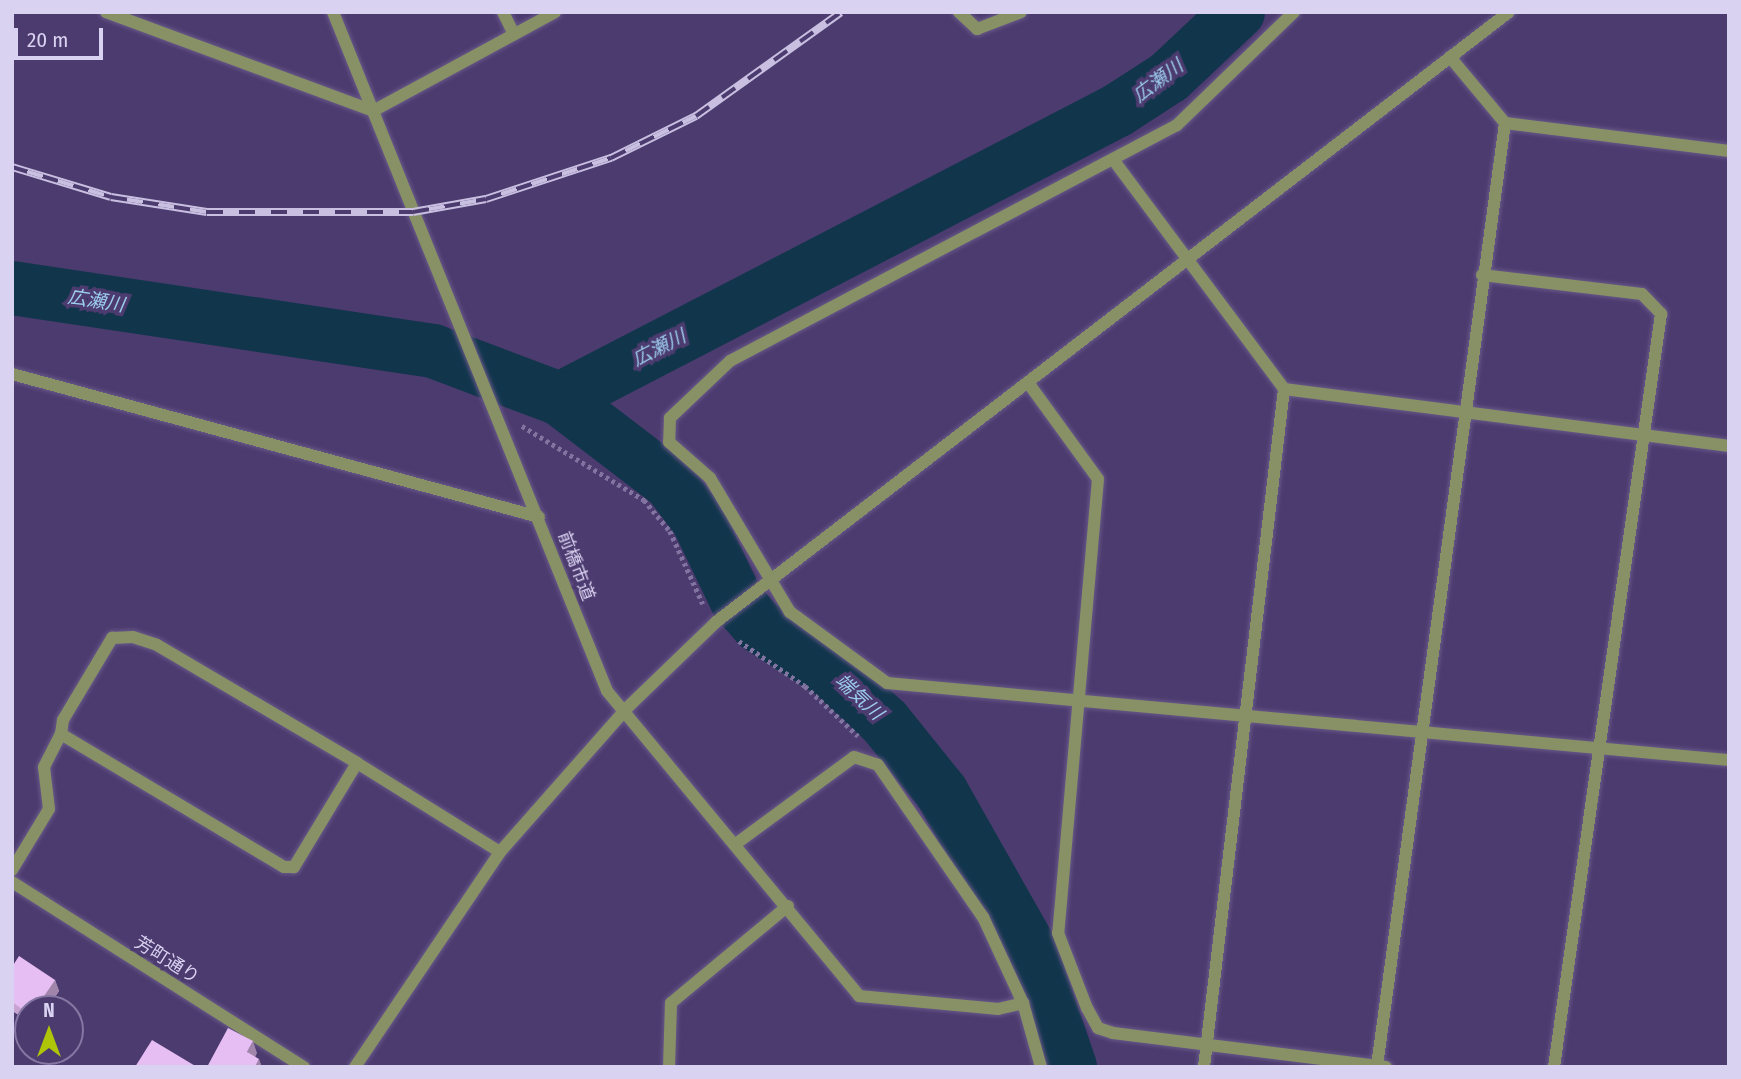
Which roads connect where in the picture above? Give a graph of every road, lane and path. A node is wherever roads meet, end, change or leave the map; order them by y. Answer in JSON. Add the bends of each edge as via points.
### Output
{"nodes":[{"id":1,"x":106,"y":12,"type":"edge"},
{"id":2,"x":333,"y":12,"type":"edge"},
{"id":3,"x":503,"y":12,"type":"edge"},
{"id":4,"x":555,"y":12,"type":"edge"},
{"id":5,"x":959,"y":12,"type":"edge"},
{"id":6,"x":1021,"y":12,"type":"edge"},
{"id":7,"x":1294,"y":12,"type":"edge"},
{"id":8,"x":1509,"y":12,"type":"edge"},
{"id":9,"x":514,"y":35,"type":"junction"},
{"id":10,"x":1450,"y":57,"type":"junction"},
{"id":11,"x":373,"y":111,"type":"junction"},
{"id":12,"x":1505,"y":123,"type":"junction"},
{"id":13,"x":1729,"y":151,"type":"edge"},
{"id":14,"x":1115,"y":162,"type":"junction"},
{"id":15,"x":1185,"y":262,"type":"junction"},
{"id":16,"x":1482,"y":275,"type":"junction"},
{"id":17,"x":12,"y":374,"type":"edge"},
{"id":18,"x":1029,"y":383,"type":"junction"},
{"id":19,"x":1284,"y":389,"type":"junction"},
{"id":20,"x":1461,"y":412,"type":"junction"},
{"id":21,"x":497,"y":419,"type":"junction"},
{"id":22,"x":1642,"y":435,"type":"junction"},
{"id":23,"x":1729,"y":446,"type":"edge"},
{"id":24,"x":538,"y":517,"type":"junction"},
{"id":25,"x":768,"y":576,"type":"junction"},
{"id":26,"x":703,"y":604,"type":"dead end"},
{"id":27,"x":739,"y":641,"type":"dead end"},
{"id":28,"x":1078,"y":701,"type":"junction"},
{"id":29,"x":627,"y":708,"type":"junction"},
{"id":30,"x":1243,"y":715,"type":"junction"},
{"id":31,"x":1421,"y":733,"type":"junction"},
{"id":32,"x":61,"y":734,"type":"junction"},
{"id":33,"x":1599,"y":747,"type":"junction"},
{"id":34,"x":866,"y":758,"type":"junction"},
{"id":35,"x":1729,"y":760,"type":"edge"},
{"id":36,"x":357,"y":763,"type":"junction"},
{"id":37,"x":737,"y":843,"type":"junction"},
{"id":38,"x":500,"y":852,"type":"junction"},
{"id":39,"x":12,"y":870,"type":"edge"},
{"id":40,"x":12,"y":882,"type":"edge"},
{"id":41,"x":788,"y":906,"type":"junction"},
{"id":42,"x":1023,"y":1003,"type":"junction"},
{"id":43,"x":1206,"y":1044,"type":"junction"},
{"id":44,"x":1381,"y":1066,"type":"edge"},
{"id":45,"x":304,"y":1067,"type":"edge"},
{"id":46,"x":355,"y":1067,"type":"edge"},
{"id":47,"x":669,"y":1067,"type":"edge"},
{"id":48,"x":1041,"y":1067,"type":"edge"},
{"id":49,"x":1203,"y":1067,"type":"edge"},
{"id":50,"x":1554,"y":1067,"type":"edge"}],
"edges":[{"from":1,"to":11,"type":"street"},
{"from":2,"to":11,"type":"street","name":"前橋市道"},
{"from":3,"to":9,"type":"street"},
{"from":4,"to":9,"type":"street"},
{"from":5,"to":6,"type":"street","via":[[977,29]]},
{"from":7,"to":14,"type":"street","via":[[1216,93]]},
{"from":8,"to":10,"type":"street"},
{"from":9,"to":11,"type":"street"},
{"from":10,"to":12,"type":"street"},
{"from":10,"to":15,"type":"street"},
{"from":11,"to":21,"type":"street","name":"前橋市道"},
{"from":12,"to":13,"type":"street"},
{"from":12,"to":16,"type":"street"},
{"from":14,"to":15,"type":"street"},
{"from":14,"to":25,"type":"street","via":[[730,361],[670,418],[669,442],[710,478]]},
{"from":15,"to":18,"type":"street"},
{"from":15,"to":19,"type":"street"},
{"from":16,"to":20,"type":"street"},
{"from":16,"to":22,"type":"street","via":[[1652,298],[1661,314]]},
{"from":17,"to":24,"type":"street"},
{"from":18,"to":25,"type":"street"},
{"from":18,"to":28,"type":"street","via":[[1098,479]]},
{"from":19,"to":20,"type":"street"},
{"from":19,"to":30,"type":"street"},
{"from":20,"to":22,"type":"street"},
{"from":20,"to":31,"type":"street"},
{"from":21,"to":24,"type":"street","name":"前橋市道"},
{"from":21,"to":26,"type":"path","via":[[591,463],[644,500],[670,531]]},
{"from":22,"to":23,"type":"street"},
{"from":22,"to":33,"type":"street"},
{"from":24,"to":29,"type":"street","name":"前橋市道","via":[[607,691]]},
{"from":25,"to":28,"type":"street","via":[[790,612],[887,683]]},
{"from":25,"to":29,"type":"street"},
{"from":27,"to":34,"type":"path","via":[[848,724],[865,744]]},
{"from":28,"to":30,"type":"street"},
{"from":28,"to":43,"type":"street","via":[[1058,933],[1098,1028]]},
{"from":29,"to":37,"type":"street","name":"前橋市道"},
{"from":29,"to":38,"type":"street"},
{"from":30,"to":31,"type":"street"},
{"from":30,"to":43,"type":"street"},
{"from":31,"to":33,"type":"street"},
{"from":31,"to":44,"type":"street"},
{"from":32,"to":36,"type":"street","via":[[113,638],[133,637],[157,645]]},
{"from":32,"to":36,"type":"street","via":[[284,867],[294,867]]},
{"from":32,"to":39,"type":"street","via":[[44,767],[49,809]]},
{"from":33,"to":35,"type":"street"},
{"from":33,"to":50,"type":"street"},
{"from":34,"to":37,"type":"street","via":[[844,762]]},
{"from":34,"to":42,"type":"street","via":[[878,765],[934,838],[984,917]]},
{"from":36,"to":38,"type":"street"},
{"from":37,"to":41,"type":"street","name":"前橋市道"},
{"from":38,"to":46,"type":"street"},
{"from":40,"to":45,"type":"street","name":"芳町通り"},
{"from":41,"to":42,"type":"street","name":"前橋市道","via":[[868,1002],[998,1009]]},
{"from":41,"to":47,"type":"street","via":[[671,1003]]},
{"from":42,"to":48,"type":"street"},
{"from":43,"to":44,"type":"street"},
{"from":43,"to":49,"type":"street"}]}
